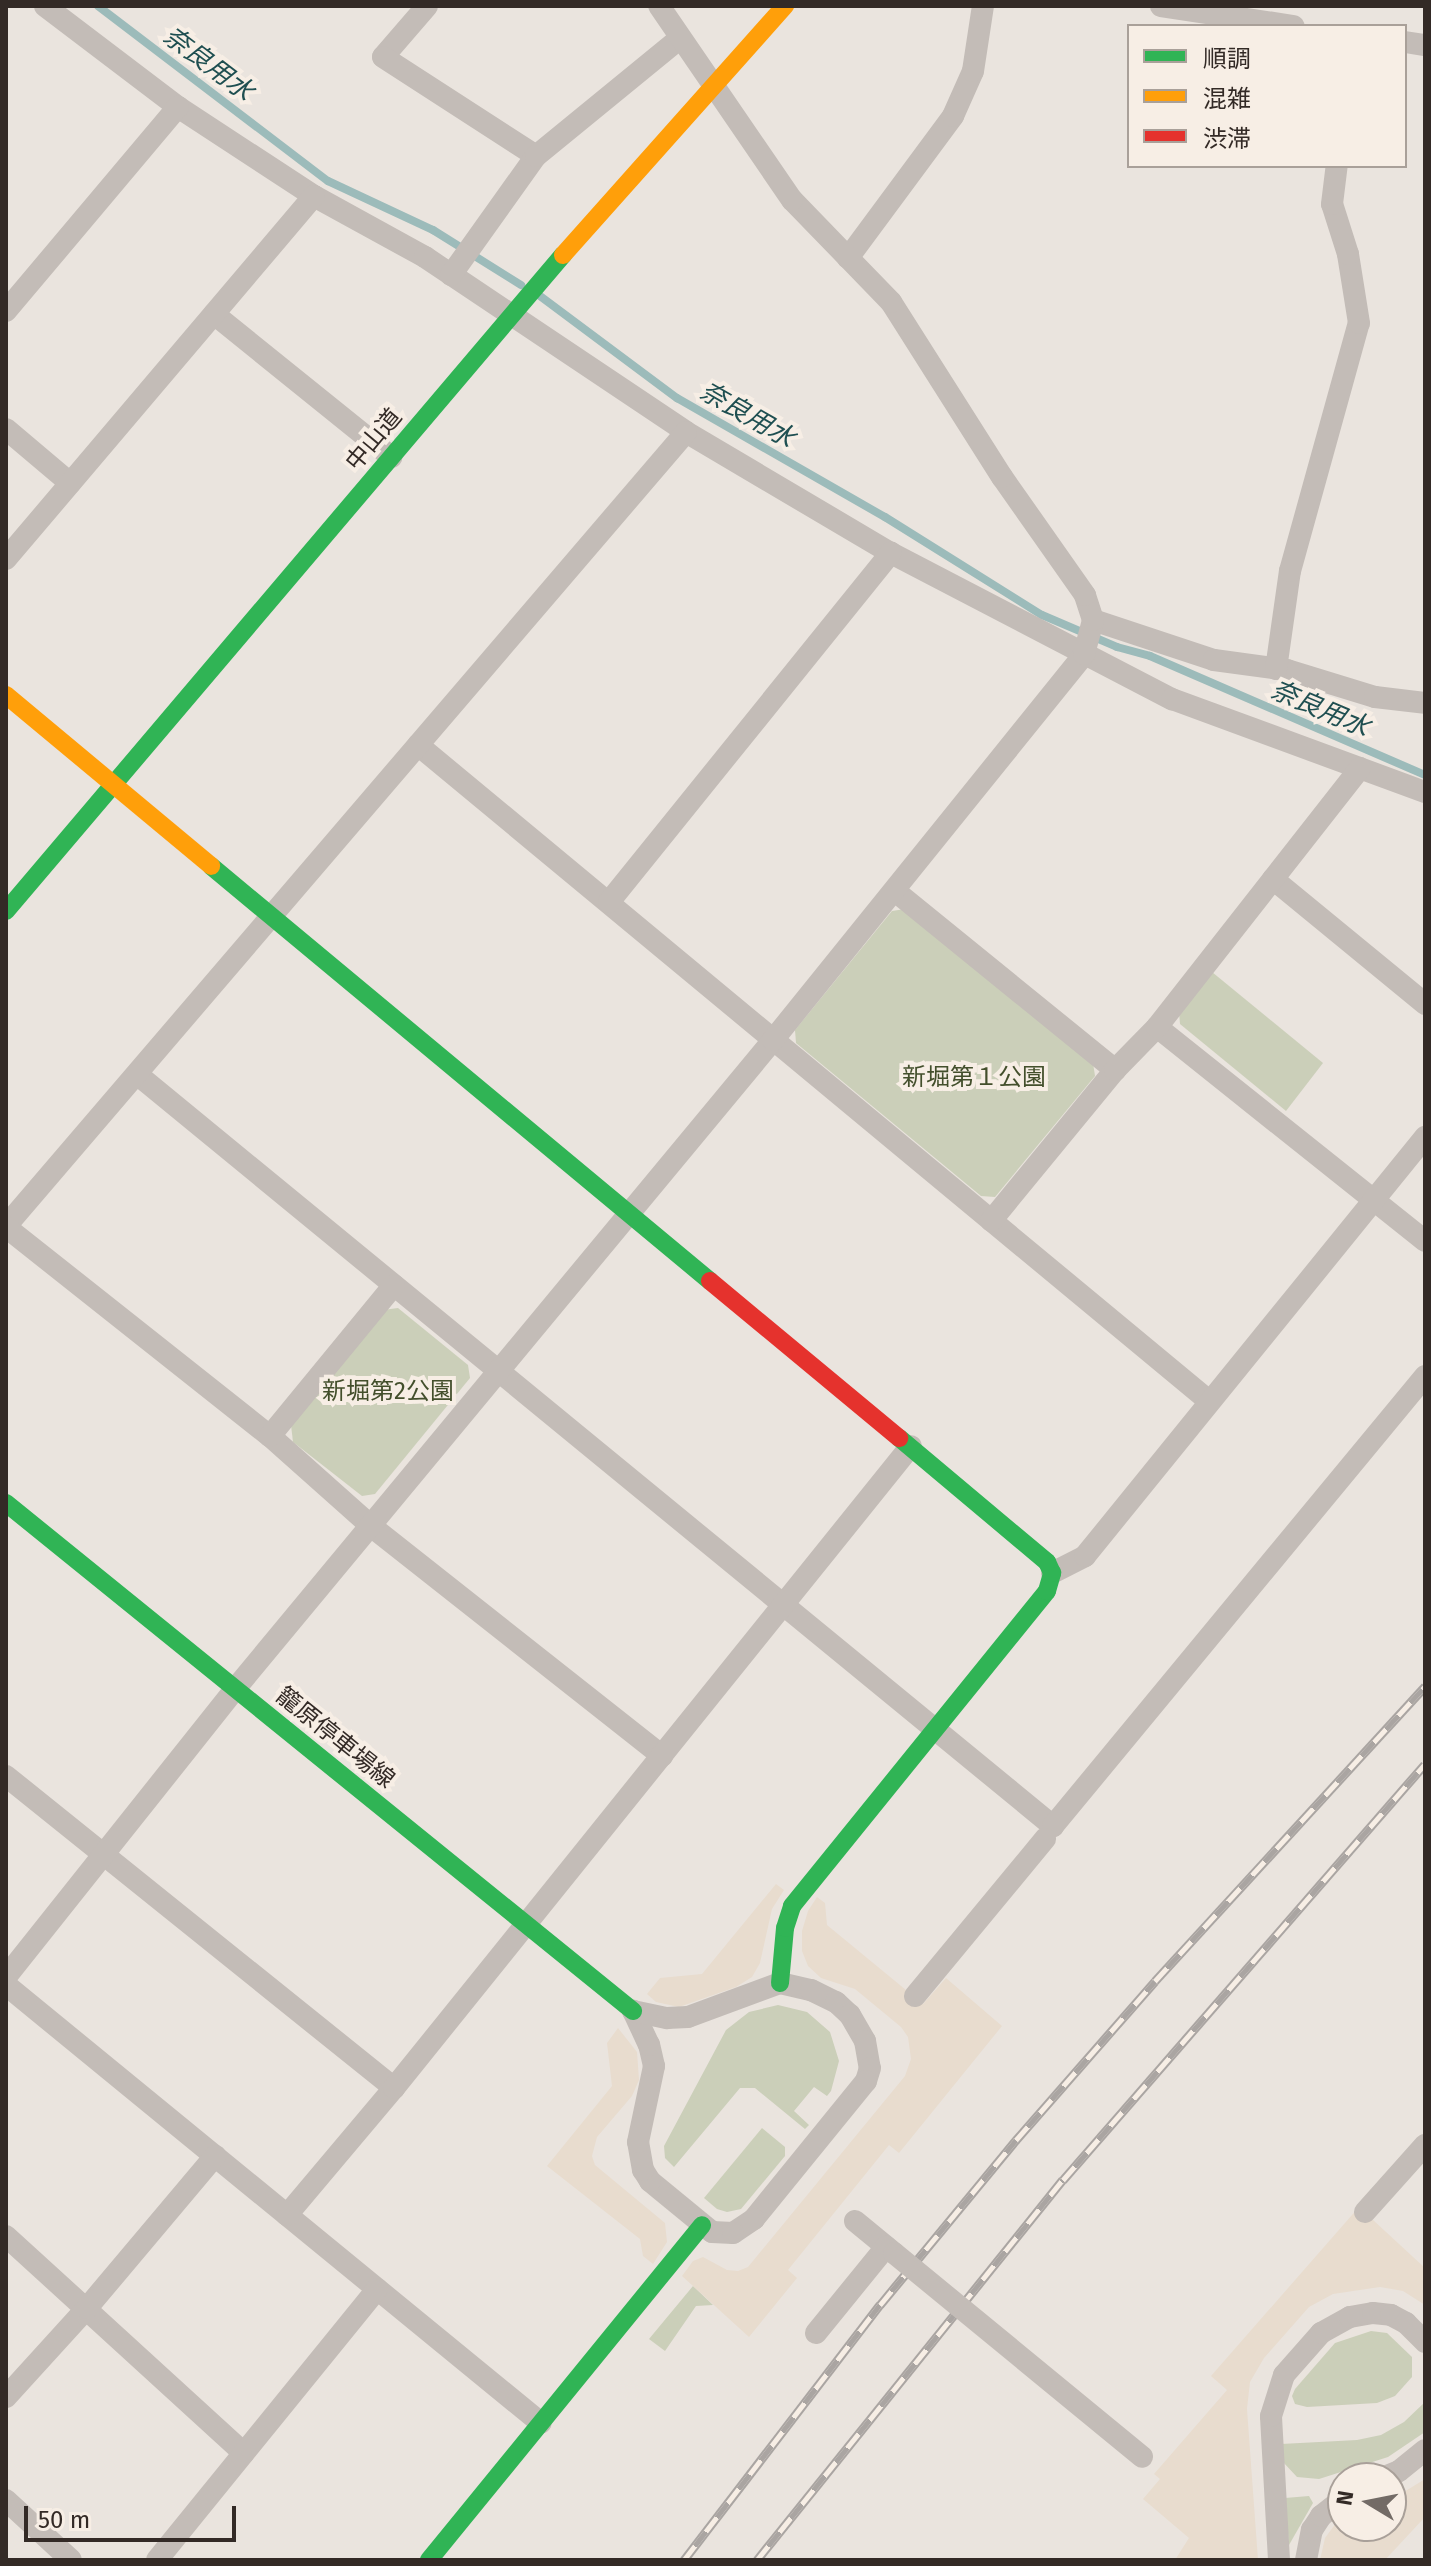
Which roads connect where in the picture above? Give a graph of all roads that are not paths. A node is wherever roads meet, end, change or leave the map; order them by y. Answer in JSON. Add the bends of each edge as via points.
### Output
{"nodes":[{"id":1,"x":45,"y":6,"type":"edge"},
{"id":2,"x":427,"y":6,"type":"edge"},
{"id":3,"x":659,"y":6,"type":"edge"},
{"id":4,"x":785,"y":6,"type":"edge"},
{"id":5,"x":983,"y":6,"type":"edge"},
{"id":6,"x":1161,"y":6,"type":"edge"},
{"id":7,"x":1280,"y":24,"type":"edge"},
{"id":8,"x":680,"y":38,"type":"junction"},
{"id":9,"x":712,"y":88,"type":"junction"},
{"id":10,"x":178,"y":107,"type":"junction"},
{"id":11,"x":536,"y":156,"type":"junction"},
{"id":12,"x":1337,"y":168,"type":"edge"},
{"id":13,"x":314,"y":196,"type":"junction"},
{"id":14,"x":848,"y":258,"type":"junction"},
{"id":15,"x":457,"y":267,"type":"junction"},
{"id":16,"x":514,"y":310,"type":"junction"},
{"id":17,"x":6,"y":311,"type":"edge"},
{"id":18,"x":214,"y":314,"type":"junction"},
{"id":19,"x":6,"y":429,"type":"edge"},
{"id":20,"x":686,"y":432,"type":"junction"},
{"id":21,"x":391,"y":457,"type":"junction"},
{"id":22,"x":70,"y":483,"type":"junction"},
{"id":23,"x":891,"y":553,"type":"junction"},
{"id":24,"x":6,"y":559,"type":"edge"},
{"id":25,"x":1093,"y":620,"type":"junction"},
{"id":26,"x":1084,"y":654,"type":"junction"},
{"id":27,"x":1276,"y":669,"type":"junction"},
{"id":28,"x":6,"y":695,"type":"edge"},
{"id":29,"x":1425,"y":703,"type":"edge"},
{"id":30,"x":418,"y":745,"type":"junction"},
{"id":31,"x":1360,"y":768,"type":"junction"},
{"id":32,"x":116,"y":785,"type":"junction"},
{"id":33,"x":1425,"y":792,"type":"edge"},
{"id":34,"x":1273,"y":879,"type":"junction"},
{"id":35,"x":895,"y":891,"type":"junction"},
{"id":36,"x":609,"y":902,"type":"junction"},
{"id":37,"x":6,"y":911,"type":"edge"},
{"id":38,"x":271,"y":918,"type":"junction"},
{"id":39,"x":1425,"y":1004,"type":"edge"},
{"id":40,"x":1157,"y":1027,"type":"junction"},
{"id":41,"x":773,"y":1040,"type":"junction"},
{"id":42,"x":1115,"y":1070,"type":"junction"},
{"id":43,"x":138,"y":1075,"type":"junction"},
{"id":44,"x":1425,"y":1137,"type":"edge"},
{"id":45,"x":1375,"y":1200,"type":"junction"},
{"id":46,"x":631,"y":1213,"type":"junction"},
{"id":47,"x":991,"y":1221,"type":"junction"},
{"id":48,"x":6,"y":1227,"type":"edge"},
{"id":49,"x":1425,"y":1241,"type":"edge"},
{"id":50,"x":394,"y":1285,"type":"junction"},
{"id":51,"x":499,"y":1373,"type":"junction"},
{"id":52,"x":1425,"y":1376,"type":"edge"},
{"id":53,"x":1209,"y":1401,"type":"junction"},
{"id":54,"x":270,"y":1436,"type":"junction"},
{"id":55,"x":911,"y":1446,"type":"junction"},
{"id":56,"x":6,"y":1503,"type":"edge"},
{"id":57,"x":371,"y":1526,"type":"junction"},
{"id":58,"x":1052,"y":1573,"type":"junction"},
{"id":59,"x":783,"y":1607,"type":"junction"},
{"id":60,"x":235,"y":1689,"type":"junction"},
{"id":61,"x":935,"y":1728,"type":"junction"},
{"id":62,"x":662,"y":1756,"type":"junction"},
{"id":63,"x":6,"y":1776,"type":"edge"},
{"id":64,"x":1045,"y":1839,"type":"dead end"},
{"id":65,"x":102,"y":1855,"type":"junction"},
{"id":66,"x":527,"y":1924,"type":"junction"},
{"id":67,"x":6,"y":1977,"type":"edge"},
{"id":68,"x":780,"y":1983,"type":"junction"},
{"id":69,"x":6,"y":1985,"type":"edge"},
{"id":70,"x":915,"y":1996,"type":"dead end"},
{"id":71,"x":633,"y":2011,"type":"junction"},
{"id":72,"x":394,"y":2088,"type":"junction"},
{"id":73,"x":1425,"y":2145,"type":"edge"},
{"id":74,"x":215,"y":2156,"type":"junction"},
{"id":75,"x":1365,"y":2212,"type":"dead end"},
{"id":76,"x":287,"y":2215,"type":"junction"},
{"id":77,"x":855,"y":2221,"type":"dead end"},
{"id":78,"x":702,"y":2225,"type":"junction"},
{"id":79,"x":6,"y":2236,"type":"edge"},
{"id":80,"x":890,"y":2250,"type":"junction"},
{"id":81,"x":377,"y":2289,"type":"junction"},
{"id":82,"x":87,"y":2308,"type":"junction"},
{"id":83,"x":816,"y":2333,"type":"dead end"},
{"id":84,"x":1425,"y":2342,"type":"edge"},
{"id":85,"x":6,"y":2397,"type":"edge"},
{"id":86,"x":541,"y":2423,"type":"junction"},
{"id":87,"x":1425,"y":2450,"type":"edge"},
{"id":88,"x":244,"y":2453,"type":"junction"},
{"id":89,"x":1142,"y":2457,"type":"dead end"},
{"id":90,"x":1407,"y":2465,"type":"edge"},
{"id":91,"x":6,"y":2500,"type":"edge"},
{"id":92,"x":1327,"y":2511,"type":"edge"},
{"id":93,"x":71,"y":2560,"type":"edge"},
{"id":94,"x":157,"y":2560,"type":"edge"},
{"id":95,"x":429,"y":2560,"type":"edge"},
{"id":96,"x":1279,"y":2560,"type":"edge"},
{"id":97,"x":1306,"y":2560,"type":"edge"}],
"edges":[{"from":1,"to":10,"type":"street"},
{"from":2,"to":11,"type":"street","via":[[383,57]]},
{"from":3,"to":8,"type":"street"},
{"from":4,"to":9,"type":"main road","name":"中山道"},
{"from":5,"to":14,"type":"street","via":[[973,71],[953,116]]},
{"from":6,"to":7,"type":"street"},
{"from":8,"to":9,"type":"street"},
{"from":8,"to":11,"type":"street"},
{"from":9,"to":14,"type":"street","via":[[792,200]]},
{"from":9,"to":16,"type":"main road","name":"中山道"},
{"from":10,"to":13,"type":"street"},
{"from":10,"to":17,"type":"street"},
{"from":11,"to":15,"type":"street"},
{"from":12,"to":27,"type":"street","via":[[1332,204],[1348,254],[1359,323],[1290,571]]},
{"from":13,"to":15,"type":"street"},
{"from":13,"to":18,"type":"street"},
{"from":14,"to":25,"type":"street","via":[[891,302],[1002,477],[1085,595]]},
{"from":15,"to":16,"type":"street"},
{"from":16,"to":20,"type":"street"},
{"from":16,"to":21,"type":"main road","name":"中山道"},
{"from":18,"to":21,"type":"street"},
{"from":18,"to":22,"type":"street"},
{"from":19,"to":22,"type":"street"},
{"from":20,"to":23,"type":"street"},
{"from":20,"to":30,"type":"street"},
{"from":21,"to":32,"type":"main road","name":"中山道"},
{"from":22,"to":24,"type":"street"},
{"from":23,"to":26,"type":"street"},
{"from":23,"to":36,"type":"street"},
{"from":25,"to":26,"type":"street"},
{"from":25,"to":27,"type":"street","via":[[1214,660]]},
{"from":26,"to":31,"type":"street","via":[[1172,699]]},
{"from":26,"to":35,"type":"street"},
{"from":27,"to":29,"type":"street","via":[[1375,697]]},
{"from":28,"to":32,"type":"main road"},
{"from":30,"to":36,"type":"street"},
{"from":30,"to":38,"type":"street"},
{"from":31,"to":33,"type":"street"},
{"from":31,"to":34,"type":"street"},
{"from":32,"to":37,"type":"main road","name":"中山道"},
{"from":32,"to":38,"type":"main road"},
{"from":34,"to":39,"type":"street"},
{"from":34,"to":40,"type":"street"},
{"from":35,"to":41,"type":"street"},
{"from":35,"to":42,"type":"street"},
{"from":36,"to":41,"type":"street"},
{"from":38,"to":43,"type":"street"},
{"from":38,"to":46,"type":"main road"},
{"from":40,"to":42,"type":"street"},
{"from":40,"to":45,"type":"street"},
{"from":41,"to":46,"type":"street"},
{"from":41,"to":47,"type":"street"},
{"from":42,"to":47,"type":"street"},
{"from":43,"to":48,"type":"street"},
{"from":43,"to":50,"type":"street"},
{"from":44,"to":45,"type":"street"},
{"from":45,"to":49,"type":"street"},
{"from":45,"to":53,"type":"street"},
{"from":46,"to":51,"type":"street"},
{"from":46,"to":55,"type":"main road"},
{"from":47,"to":53,"type":"street"},
{"from":48,"to":54,"type":"street"},
{"from":50,"to":51,"type":"street"},
{"from":50,"to":54,"type":"street"},
{"from":51,"to":57,"type":"street"},
{"from":51,"to":59,"type":"street"},
{"from":52,"to":61,"type":"street","via":[[1053,1826]]},
{"from":53,"to":58,"type":"street","via":[[1085,1556]]},
{"from":54,"to":57,"type":"street"},
{"from":55,"to":58,"type":"main road","via":[[1038,1553]]},
{"from":55,"to":59,"type":"street"},
{"from":56,"to":60,"type":"main road","name":"籠原停車場線"},
{"from":57,"to":60,"type":"street"},
{"from":57,"to":62,"type":"street"},
{"from":58,"to":61,"type":"main road","via":[[1047,1591]]},
{"from":59,"to":61,"type":"street"},
{"from":59,"to":62,"type":"street"},
{"from":60,"to":65,"type":"street"},
{"from":60,"to":66,"type":"main road","name":"籠原停車場線"},
{"from":61,"to":68,"type":"main road","via":[[792,1906]]},
{"from":62,"to":66,"type":"street"},
{"from":63,"to":65,"type":"street"},
{"from":64,"to":70,"type":"street"},
{"from":65,"to":67,"type":"street"},
{"from":65,"to":72,"type":"street"},
{"from":66,"to":71,"type":"main road","name":"籠原停車場線"},
{"from":66,"to":72,"type":"street"},
{"from":68,"to":71,"type":"street","via":[[688,2017]]},
{"from":68,"to":78,"type":"street","via":[[811,1990],[850,2015],[869,2053],[866,2081],[744,2228],[723,2235]]},
{"from":69,"to":74,"type":"street"},
{"from":71,"to":78,"type":"street","via":[[654,2066],[639,2157],[650,2181]]},
{"from":72,"to":76,"type":"street"},
{"from":73,"to":75,"type":"street"},
{"from":74,"to":76,"type":"street"},
{"from":74,"to":82,"type":"street"},
{"from":76,"to":81,"type":"street"},
{"from":77,"to":80,"type":"street"},
{"from":78,"to":86,"type":"main road"},
{"from":79,"to":82,"type":"street"},
{"from":80,"to":83,"type":"street"},
{"from":80,"to":89,"type":"street","bridge":true},
{"from":81,"to":86,"type":"street"},
{"from":81,"to":88,"type":"street"},
{"from":82,"to":85,"type":"street"},
{"from":82,"to":88,"type":"street"},
{"from":84,"to":96,"type":"street","via":[[1391,2315],[1350,2317],[1321,2333],[1284,2375],[1271,2416]]},
{"from":86,"to":95,"type":"main road"},
{"from":87,"to":90,"type":"street"},
{"from":88,"to":94,"type":"street"},
{"from":91,"to":93,"type":"street"},
{"from":92,"to":97,"type":"street","via":[[1312,2530]]}]}
